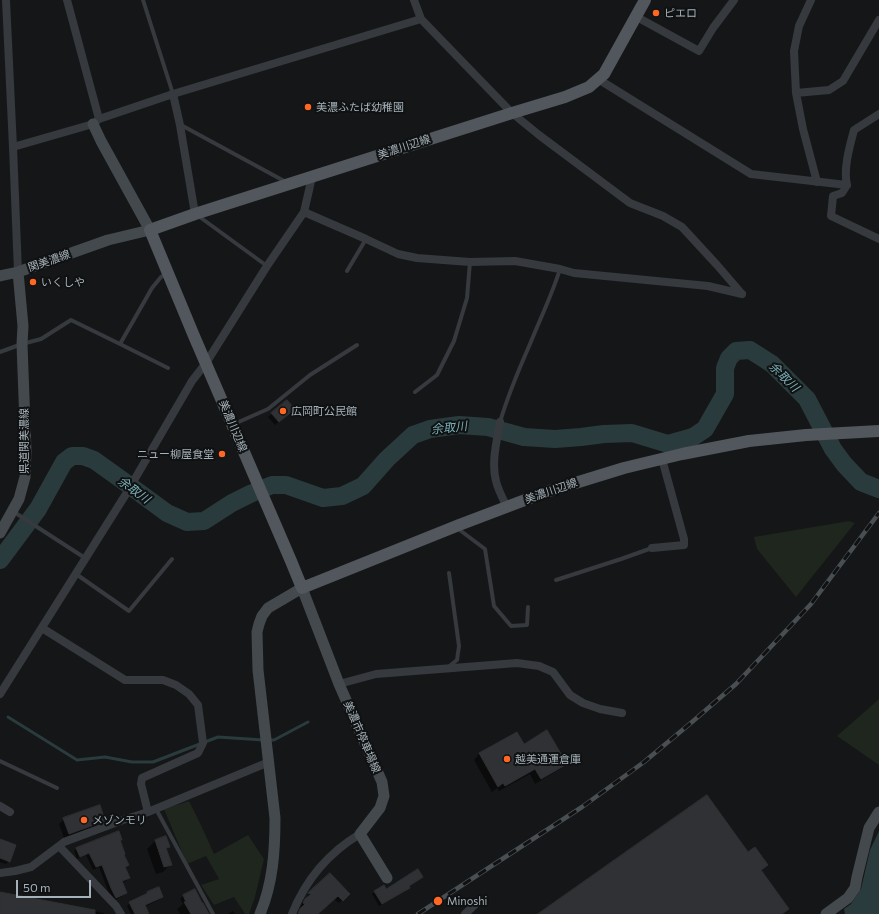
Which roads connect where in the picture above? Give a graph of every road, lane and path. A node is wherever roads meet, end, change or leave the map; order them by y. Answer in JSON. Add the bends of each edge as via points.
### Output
{"nodes":[{"id":1,"x":6,"y":0,"type":"edge"},
{"id":2,"x":67,"y":0,"type":"edge"},
{"id":3,"x":143,"y":0,"type":"edge"},
{"id":4,"x":414,"y":0,"type":"edge"},
{"id":5,"x":645,"y":0,"type":"edge"},
{"id":6,"x":734,"y":0,"type":"edge"},
{"id":7,"x":811,"y":0,"type":"edge"},
{"id":8,"x":636,"y":16,"type":"junction"},
{"id":9,"x":421,"y":19,"type":"junction"},
{"id":10,"x":879,"y":20,"type":"edge"},
{"id":11,"x":598,"y":79,"type":"junction"},
{"id":12,"x":796,"y":93,"type":"junction"},
{"id":13,"x":173,"y":94,"type":"junction"},
{"id":14,"x":512,"y":113,"type":"junction"},
{"id":15,"x":879,"y":114,"type":"edge"},
{"id":16,"x":96,"y":122,"type":"junction"},
{"id":17,"x":180,"y":125,"type":"junction"},
{"id":18,"x":13,"y":147,"type":"junction"},
{"id":19,"x":312,"y":177,"type":"junction"},
{"id":20,"x":817,"y":182,"type":"junction"},
{"id":21,"x":289,"y":184,"type":"junction"},
{"id":22,"x":847,"y":185,"type":"junction"},
{"id":23,"x":304,"y":212,"type":"junction"},
{"id":24,"x":195,"y":214,"type":"junction"},
{"id":25,"x":150,"y":230,"type":"junction"},
{"id":26,"x":366,"y":239,"type":"junction"},
{"id":27,"x":879,"y":239,"type":"edge"},
{"id":28,"x":470,"y":262,"type":"junction"},
{"id":29,"x":267,"y":266,"type":"junction"},
{"id":30,"x":560,"y":269,"type":"junction"},
{"id":31,"x":347,"y":271,"type":"dead end"},
{"id":32,"x":18,"y":272,"type":"junction"},
{"id":33,"x":168,"y":273,"type":"junction"},
{"id":34,"x":0,"y":276,"type":"edge"},
{"id":35,"x":22,"y":344,"type":"junction"},
{"id":36,"x":120,"y":344,"type":"junction"},
{"id":37,"x":357,"y":345,"type":"dead end"},
{"id":38,"x":0,"y":352,"type":"edge"},
{"id":39,"x":206,"y":364,"type":"junction"},
{"id":40,"x":168,"y":368,"type":"dead end"},
{"id":41,"x":415,"y":392,"type":"dead end"},
{"id":42,"x":500,"y":422,"type":"joint"},
{"id":43,"x":232,"y":425,"type":"junction"},
{"id":44,"x":879,"y":431,"type":"edge"},
{"id":45,"x":662,"y":459,"type":"junction"},
{"id":46,"x":507,"y":507,"type":"junction"},
{"id":47,"x":12,"y":512,"type":"junction"},
{"id":48,"x":455,"y":527,"type":"junction"},
{"id":49,"x":0,"y":533,"type":"edge"},
{"id":50,"x":652,"y":548,"type":"joint"},
{"id":51,"x":86,"y":559,"type":"junction"},
{"id":52,"x":172,"y":559,"type":"dead end"},
{"id":53,"x":449,"y":573,"type":"dead end"},
{"id":54,"x":76,"y":574,"type":"junction"},
{"id":55,"x":556,"y":580,"type":"dead end"},
{"id":56,"x":302,"y":588,"type":"junction"},
{"id":57,"x":528,"y":607,"type":"dead end"},
{"id":58,"x":42,"y":628,"type":"junction"},
{"id":59,"x":446,"y":669,"type":"junction"},
{"id":60,"x":339,"y":684,"type":"junction"},
{"id":61,"x":0,"y":694,"type":"edge"},
{"id":62,"x":622,"y":713,"type":"dead end"},
{"id":63,"x":0,"y":761,"type":"edge"},
{"id":64,"x":269,"y":762,"type":"junction"},
{"id":65,"x":57,"y":788,"type":"dead end"},
{"id":66,"x":0,"y":806,"type":"edge"},
{"id":67,"x":152,"y":810,"type":"junction"},
{"id":68,"x":10,"y":812,"type":"dead end"},
{"id":69,"x":879,"y":812,"type":"edge"},
{"id":70,"x":360,"y":834,"type":"junction"},
{"id":71,"x":62,"y":849,"type":"junction"},
{"id":72,"x":0,"y":873,"type":"edge"},
{"id":73,"x":387,"y":878,"type":"dead end"},
{"id":74,"x":480,"y":900,"type":"dead end"},
{"id":75,"x":121,"y":914,"type":"edge"},
{"id":76,"x":213,"y":914,"type":"edge"},
{"id":77,"x":260,"y":914,"type":"edge"},
{"id":78,"x":292,"y":914,"type":"edge"},
{"id":79,"x":465,"y":914,"type":"edge"},
{"id":80,"x":826,"y":914,"type":"edge"}],
"edges":[{"from":1,"to":18,"type":"street"},
{"from":2,"to":16,"type":"street"},
{"from":3,"to":13,"type":"lane"},
{"from":4,"to":9,"type":"street"},
{"from":5,"to":8,"type":"main road","name":"美濃川辺線"},
{"from":6,"to":8,"type":"street","via":[[698,51]]},
{"from":7,"to":12,"type":"street","via":[[799,26],[794,51]]},
{"from":8,"to":11,"type":"main road","name":"美濃川辺線","via":[[604,74]]},
{"from":9,"to":13,"type":"street"},
{"from":9,"to":14,"type":"street"},
{"from":10,"to":12,"type":"street","via":[[843,81],[829,90]]},
{"from":11,"to":14,"type":"main road","name":"美濃川辺線","via":[[589,87],[565,97]]},
{"from":11,"to":20,"type":"street","via":[[751,174]]},
{"from":12,"to":20,"type":"street"},
{"from":13,"to":16,"type":"street"},
{"from":13,"to":17,"type":"street"},
{"from":14,"to":19,"type":"main road","name":"美濃川辺線"},
{"from":14,"to":30,"type":"street","via":[[630,203],[663,216],[682,227],[742,294],[708,286],[574,273]]},
{"from":15,"to":22,"type":"street","via":[[854,130],[849,146],[845,178]]},
{"from":16,"to":18,"type":"street"},
{"from":16,"to":25,"type":"main road","via":[[101,141]]},
{"from":17,"to":21,"type":"lane"},
{"from":17,"to":24,"type":"street"},
{"from":18,"to":32,"type":"street"},
{"from":19,"to":21,"type":"main road","name":"美濃川辺線"},
{"from":19,"to":23,"type":"street"},
{"from":20,"to":22,"type":"street"},
{"from":21,"to":24,"type":"main road","name":"美濃川辺線"},
{"from":22,"to":27,"type":"street","via":[[842,193],[833,196],[831,216]]},
{"from":23,"to":26,"type":"street"},
{"from":23,"to":29,"type":"street"},
{"from":24,"to":25,"type":"main road","name":"美濃川辺線"},
{"from":24,"to":29,"type":"lane"},
{"from":25,"to":32,"type":"main road","name":"関美濃線","via":[[108,240]]},
{"from":25,"to":33,"type":"main road","name":"美濃川辺線"},
{"from":26,"to":28,"type":"street","via":[[398,254],[411,257]]},
{"from":26,"to":31,"type":"lane"},
{"from":28,"to":30,"type":"street","via":[[515,261]]},
{"from":28,"to":41,"type":"lane","via":[[466,298],[454,341],[437,375]]},
{"from":29,"to":39,"type":"street"},
{"from":30,"to":42,"type":"lane"},
{"from":32,"to":34,"type":"main road"},
{"from":32,"to":35,"type":"main road","name":"関美濃線"},
{"from":33,"to":36,"type":"lane","via":[[152,288]]},
{"from":33,"to":39,"type":"main road","name":"美濃川辺線"},
{"from":35,"to":36,"type":"lane","via":[[41,339],[71,320]]},
{"from":35,"to":38,"type":"lane"},
{"from":35,"to":47,"type":"main road","name":"県道関美濃線","via":[[25,477],[19,499]]},
{"from":36,"to":40,"type":"lane"},
{"from":37,"to":43,"type":"lane","via":[[310,375],[268,409]]},
{"from":39,"to":43,"type":"main road","name":"美濃川辺線"},
{"from":39,"to":51,"type":"street","via":[[192,381]]},
{"from":42,"to":46,"type":"street","via":[[494,462],[496,481]]},
{"from":43,"to":56,"type":"main road","name":"美濃川辺線"},
{"from":44,"to":45,"type":"main road","name":"美濃川辺線","via":[[749,441]]},
{"from":45,"to":46,"type":"main road","name":"美濃川辺線","via":[[546,492]]},
{"from":45,"to":50,"type":"street","via":[[684,545]]},
{"from":46,"to":48,"type":"main road","name":"美濃川辺線"},
{"from":47,"to":49,"type":"main road","name":"県道関美濃線"},
{"from":47,"to":51,"type":"lane"},
{"from":48,"to":56,"type":"main road","name":"美濃川辺線"},
{"from":48,"to":57,"type":"lane","via":[[485,549],[494,606],[511,626],[527,625]]},
{"from":50,"to":55,"type":"lane"},
{"from":51,"to":54,"type":"street"},
{"from":52,"to":54,"type":"lane","via":[[129,612]]},
{"from":53,"to":59,"type":"lane","via":[[459,646],[457,660]]},
{"from":54,"to":58,"type":"street"},
{"from":56,"to":60,"type":"main road","name":"美濃市停車場線"},
{"from":56,"to":64,"type":"main road","via":[[268,608],[262,616],[256,638]]},
{"from":58,"to":61,"type":"street"},
{"from":58,"to":67,"type":"street","via":[[125,680],[163,680],[189,694],[198,705],[203,740],[198,753],[142,778],[141,784]]},
{"from":59,"to":60,"type":"street","via":[[376,674]]},
{"from":59,"to":62,"type":"street","via":[[517,663],[539,666],[553,672],[570,695],[583,703]]},
{"from":60,"to":70,"type":"main road","name":"美濃市停車場線","via":[[382,782],[384,796],[380,808]]},
{"from":63,"to":65,"type":"lane"},
{"from":64,"to":67,"type":"street"},
{"from":64,"to":77,"type":"main road","via":[[275,808],[274,850],[269,886]]},
{"from":66,"to":68,"type":"street"},
{"from":67,"to":71,"type":"street","via":[[64,842]]},
{"from":67,"to":76,"type":"lane"},
{"from":69,"to":80,"type":"main road","via":[[869,828],[856,888],[848,898]]},
{"from":70,"to":73,"type":"main road"},
{"from":70,"to":78,"type":"street","via":[[322,864],[297,901]]},
{"from":71,"to":72,"type":"street","via":[[31,867]]},
{"from":71,"to":75,"type":"street"},
{"from":74,"to":79,"type":"street"}]}
